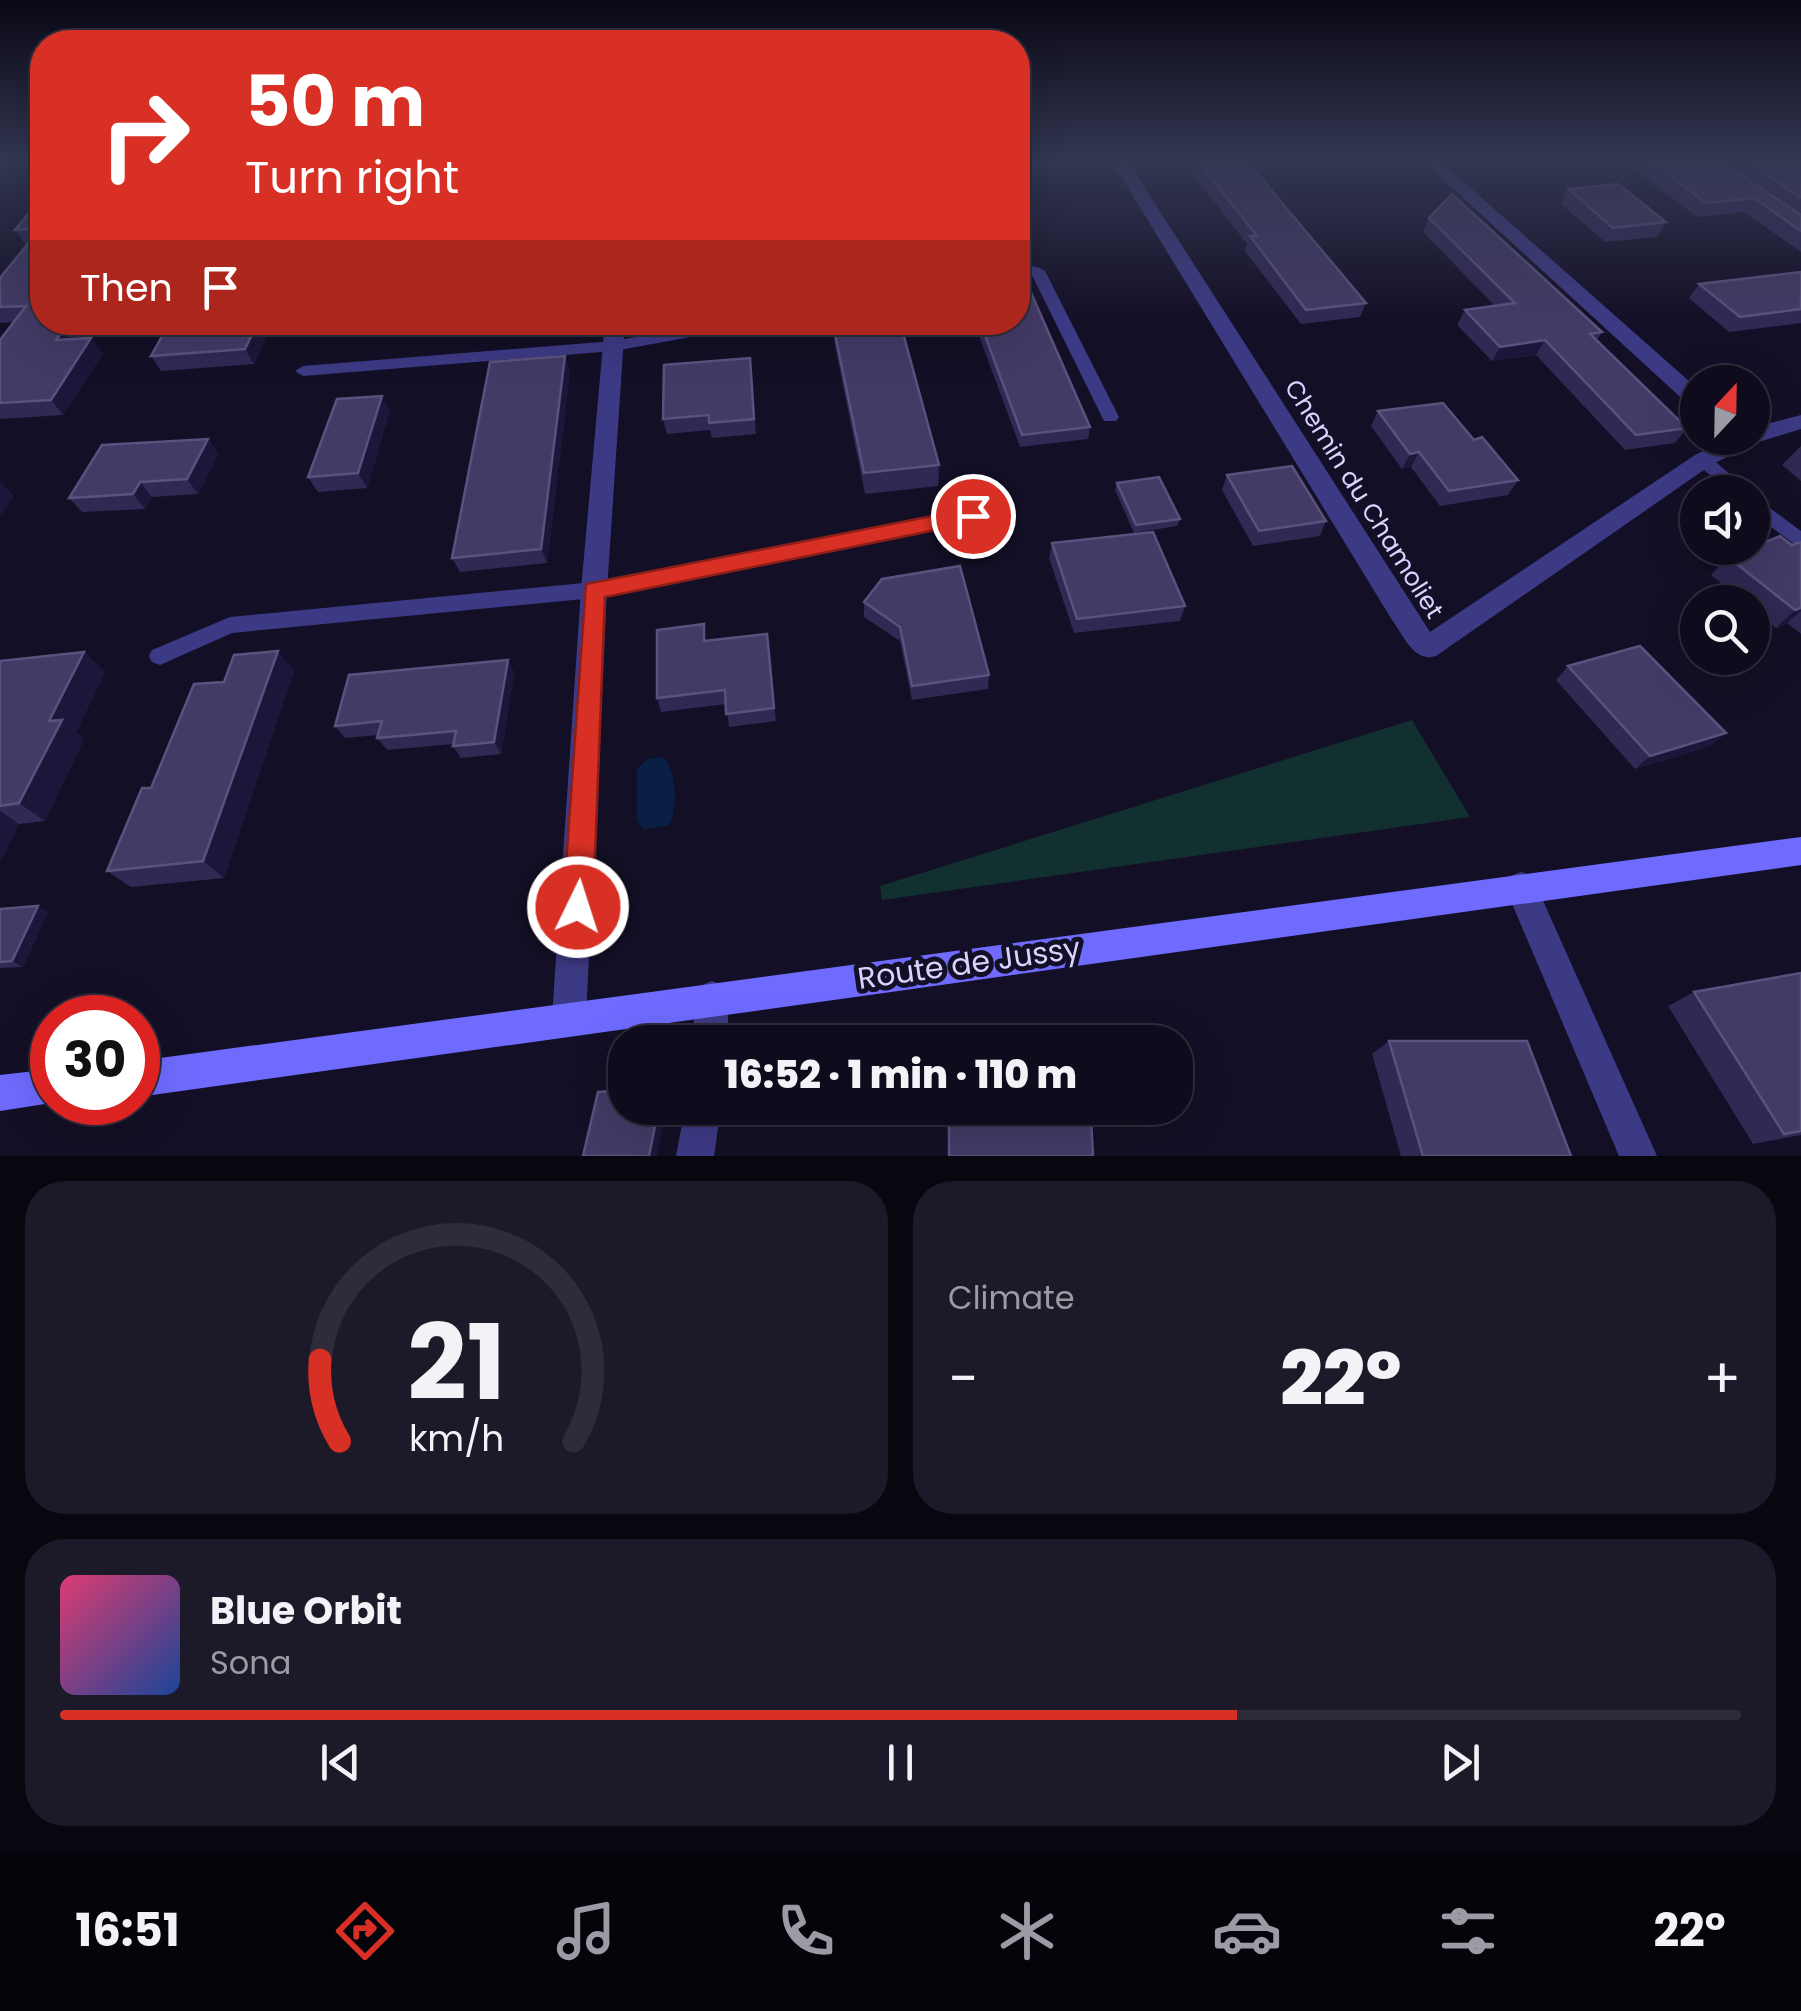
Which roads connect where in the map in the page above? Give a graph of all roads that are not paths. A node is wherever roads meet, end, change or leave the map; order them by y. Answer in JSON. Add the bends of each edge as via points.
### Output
{"nodes":[{"id":1,"x":1153,"y":214,"type":"edge"},
{"id":2,"x":1490,"y":214,"type":"edge"},
{"id":3,"x":1030,"y":268,"type":"edge"},
{"id":4,"x":606,"y":335,"type":"edge"},
{"id":5,"x":614,"y":335,"type":"edge"},
{"id":6,"x":303,"y":371,"type":"dead end"},
{"id":7,"x":1680,"y":385,"type":"edge"},
{"id":8,"x":1110,"y":417,"type":"dead end"},
{"id":9,"x":1801,"y":422,"type":"edge"},
{"id":10,"x":1770,"y":430,"type":"edge"},
{"id":11,"x":1712,"y":455,"type":"edge"},
{"id":12,"x":1703,"y":460,"type":"junction"},
{"id":13,"x":1721,"y":475,"type":"edge"},
{"id":14,"x":973,"y":516,"type":"dead end"},
{"id":15,"x":1770,"y":517,"type":"edge"},
{"id":16,"x":1801,"y":542,"type":"edge"},
{"id":17,"x":594,"y":590,"type":"junction"},
{"id":18,"x":160,"y":656,"type":"dead end"},
{"id":19,"x":1801,"y":851,"type":"edge"},
{"id":20,"x":1521,"y":887,"type":"junction"},
{"id":21,"x":712,"y":998,"type":"junction"},
{"id":22,"x":569,"y":1017,"type":"junction"},
{"id":23,"x":711,"y":1025,"type":"edge"},
{"id":24,"x":160,"y":1076,"type":"edge"},
{"id":25,"x":30,"y":1090,"type":"edge"},
{"id":26,"x":0,"y":1093,"type":"edge"},
{"id":27,"x":700,"y":1125,"type":"edge"},
{"id":28,"x":695,"y":1156,"type":"edge"},
{"id":29,"x":1638,"y":1156,"type":"edge"}],
"edges":[{"from":1,"to":12,"type":"street","name":"Chemin du Chamoliet","via":[[1427,648]]},
{"from":2,"to":7,"type":"street"},
{"from":3,"to":8,"type":"lane","via":[[1038,271]]},
{"from":4,"to":6,"type":"lane"},
{"from":5,"to":17,"type":"street"},
{"from":9,"to":10,"type":"street","name":"Chemin du Chamoliet"},
{"from":11,"to":12,"type":"street","name":"Chemin du Chamoliet"},
{"from":12,"to":13,"type":"lane"},
{"from":14,"to":17,"type":"lane"},
{"from":15,"to":16,"type":"lane"},
{"from":17,"to":18,"type":"lane","via":[[230,625]]},
{"from":17,"to":22,"type":"street"},
{"from":19,"to":20,"type":"main road","name":"Route de Jussy"},
{"from":20,"to":21,"type":"main road","name":"Route de Jussy"},
{"from":20,"to":29,"type":"street"},
{"from":21,"to":22,"type":"main road","name":"Route de Jussy"},
{"from":21,"to":23,"type":"street"},
{"from":22,"to":24,"type":"main road","name":"Route de Jussy"},
{"from":25,"to":26,"type":"main road"},
{"from":27,"to":28,"type":"street"}]}
